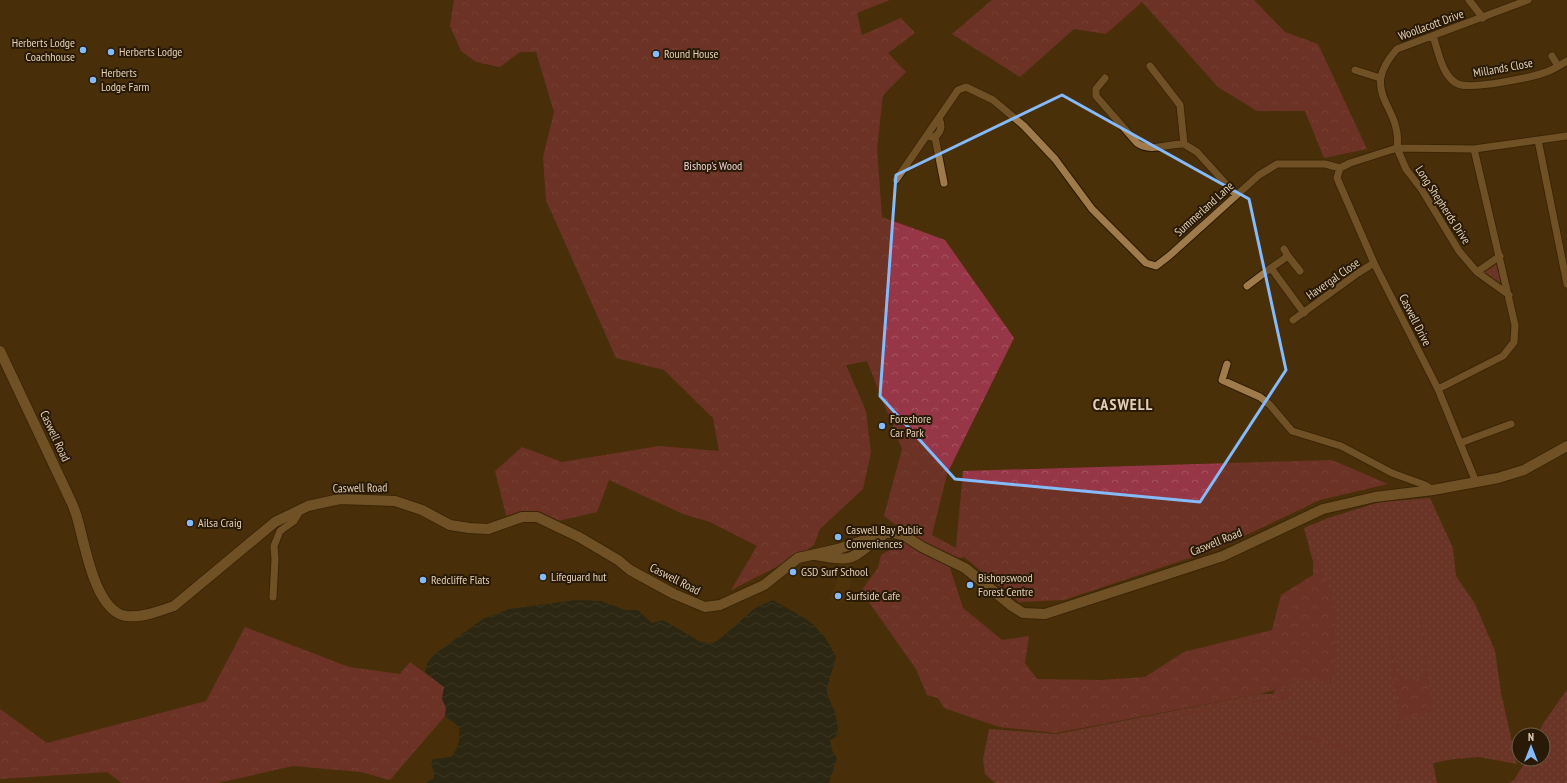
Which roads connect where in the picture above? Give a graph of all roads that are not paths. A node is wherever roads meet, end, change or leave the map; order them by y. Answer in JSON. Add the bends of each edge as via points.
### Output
{"nodes":[{"id":1,"x":1470,"y":0,"type":"edge"},
{"id":2,"x":1528,"y":0,"type":"edge"},
{"id":3,"x":1483,"y":18,"type":"junction"},
{"id":4,"x":1433,"y":36,"type":"junction"},
{"id":5,"x":1552,"y":56,"type":"dead end"},
{"id":6,"x":1567,"y":61,"type":"edge"},
{"id":7,"x":1150,"y":66,"type":"dead end"},
{"id":8,"x":1558,"y":66,"type":"junction"},
{"id":9,"x":1355,"y":70,"type":"dead end"},
{"id":10,"x":1105,"y":78,"type":"dead end"},
{"id":11,"x":1380,"y":78,"type":"junction"},
{"id":12,"x":939,"y":118,"type":"junction"},
{"id":13,"x":925,"y":136,"type":"junction"},
{"id":14,"x":1567,"y":136,"type":"edge"},
{"id":15,"x":935,"y":137,"type":"junction"},
{"id":16,"x":1538,"y":140,"type":"junction"},
{"id":17,"x":1184,"y":144,"type":"junction"},
{"id":18,"x":1397,"y":148,"type":"junction"},
{"id":19,"x":1474,"y":149,"type":"junction"},
{"id":20,"x":1340,"y":168,"type":"junction"},
{"id":21,"x":896,"y":180,"type":"dead end"},
{"id":22,"x":944,"y":183,"type":"dead end"},
{"id":23,"x":1236,"y":195,"type":"junction"},
{"id":24,"x":1284,"y":249,"type":"dead end"},
{"id":25,"x":1288,"y":256,"type":"junction"},
{"id":26,"x":1500,"y":256,"type":"junction"},
{"id":27,"x":1374,"y":263,"type":"junction"},
{"id":28,"x":1271,"y":268,"type":"junction"},
{"id":29,"x":1300,"y":271,"type":"dead end"},
{"id":30,"x":1477,"y":272,"type":"junction"},
{"id":31,"x":1567,"y":284,"type":"edge"},
{"id":32,"x":1247,"y":286,"type":"dead end"},
{"id":33,"x":1509,"y":295,"type":"junction"},
{"id":34,"x":1304,"y":313,"type":"junction"},
{"id":35,"x":1293,"y":320,"type":"dead end"},
{"id":36,"x":0,"y":351,"type":"edge"},
{"id":37,"x":1227,"y":364,"type":"dead end"},
{"id":38,"x":1438,"y":388,"type":"junction"},
{"id":39,"x":1511,"y":424,"type":"dead end"},
{"id":40,"x":1460,"y":443,"type":"junction"},
{"id":41,"x":1567,"y":446,"type":"edge"},
{"id":42,"x":1476,"y":482,"type":"junction"},
{"id":43,"x":1433,"y":490,"type":"junction"},
{"id":44,"x":302,"y":509,"type":"junction"},
{"id":45,"x":273,"y":597,"type":"dead end"}],
"edges":[{"from":1,"to":3,"type":"street"},
{"from":2,"to":3,"type":"street","name":"Woollacott Drive"},
{"from":3,"to":4,"type":"street","name":"Woollacott Drive"},
{"from":4,"to":8,"type":"street","name":"Millands Close","via":[[1446,72],[1458,84],[1480,86],[1550,71]]},
{"from":4,"to":11,"type":"street","name":"Woollacott Drive","via":[[1397,49],[1386,61]]},
{"from":5,"to":8,"type":"street"},
{"from":6,"to":8,"type":"street","name":"Millands Close"},
{"from":7,"to":17,"type":"street","via":[[1180,105]]},
{"from":9,"to":11,"type":"street"},
{"from":10,"to":17,"type":"street","via":[[1096,89],[1096,96],[1137,143],[1150,148]]},
{"from":11,"to":18,"type":"street","name":"Woollacott Drive","via":[[1382,96],[1398,134]]},
{"from":12,"to":13,"type":"street","name":"Summerland Lane"},
{"from":12,"to":15,"type":"street","name":"Summerland Lane","via":[[942,126],[940,133]]},
{"from":12,"to":23,"type":"street","name":"Summerland Lane","via":[[958,90],[966,87],[993,100],[1024,126],[1055,159],[1092,209],[1146,263],[1156,266]]},
{"from":13,"to":15,"type":"street"},
{"from":13,"to":21,"type":"street","name":"Summerland Lane"},
{"from":14,"to":16,"type":"street"},
{"from":15,"to":22,"type":"street","name":"Summerland Lane"},
{"from":16,"to":19,"type":"street"},
{"from":16,"to":31,"type":"street"},
{"from":17,"to":23,"type":"street","via":[[1197,152]]},
{"from":18,"to":19,"type":"street"},
{"from":18,"to":20,"type":"street"},
{"from":18,"to":30,"type":"street","name":"Long Shepherds Drive","via":[[1406,169],[1422,190],[1459,251]]},
{"from":19,"to":26,"type":"street"},
{"from":20,"to":23,"type":"street","name":"Summerland Lane","via":[[1325,164],[1277,164],[1259,175]]},
{"from":20,"to":27,"type":"street","name":"Caswell Drive","via":[[1337,178]]},
{"from":24,"to":25,"type":"street"},
{"from":25,"to":28,"type":"street"},
{"from":25,"to":29,"type":"street"},
{"from":26,"to":30,"type":"street"},
{"from":26,"to":33,"type":"street"},
{"from":27,"to":34,"type":"street","name":"Havergal Close"},
{"from":27,"to":38,"type":"street","name":"Caswell Drive"},
{"from":28,"to":32,"type":"street"},
{"from":28,"to":34,"type":"street","name":"Havergal Close"},
{"from":30,"to":33,"type":"street","name":"Long Shepherds Drive"},
{"from":33,"to":38,"type":"street","via":[[1516,336],[1510,349],[1503,356]]},
{"from":34,"to":35,"type":"street","name":"Havergal Close"},
{"from":36,"to":44,"type":"street","name":"Caswell Road","via":[[78,519],[90,569],[106,601],[115,612],[126,616],[154,613],[174,606],[276,522]]},
{"from":37,"to":43,"type":"street","via":[[1222,380],[1260,396],[1292,431],[1341,446],[1392,473]]},
{"from":38,"to":40,"type":"street","name":"Caswell Drive"},
{"from":39,"to":40,"type":"street"},
{"from":40,"to":42,"type":"street","name":"Caswell Drive"},
{"from":41,"to":42,"type":"street","name":"Caswell Road","via":[[1524,470]]},
{"from":42,"to":43,"type":"street","name":"Caswell Road"},
{"from":43,"to":44,"type":"street","name":"Caswell Road","via":[[1376,497],[1323,509],[1223,556],[1045,614],[1023,612],[965,568],[905,536],[889,532],[795,560],[764,585],[720,605],[705,607],[674,594],[630,570],[579,537],[537,517],[522,518],[500,526],[479,529],[450,525],[422,510],[395,501],[340,499]]},
{"from":44,"to":45,"type":"street","via":[[294,521],[280,531],[274,546]]}]}
